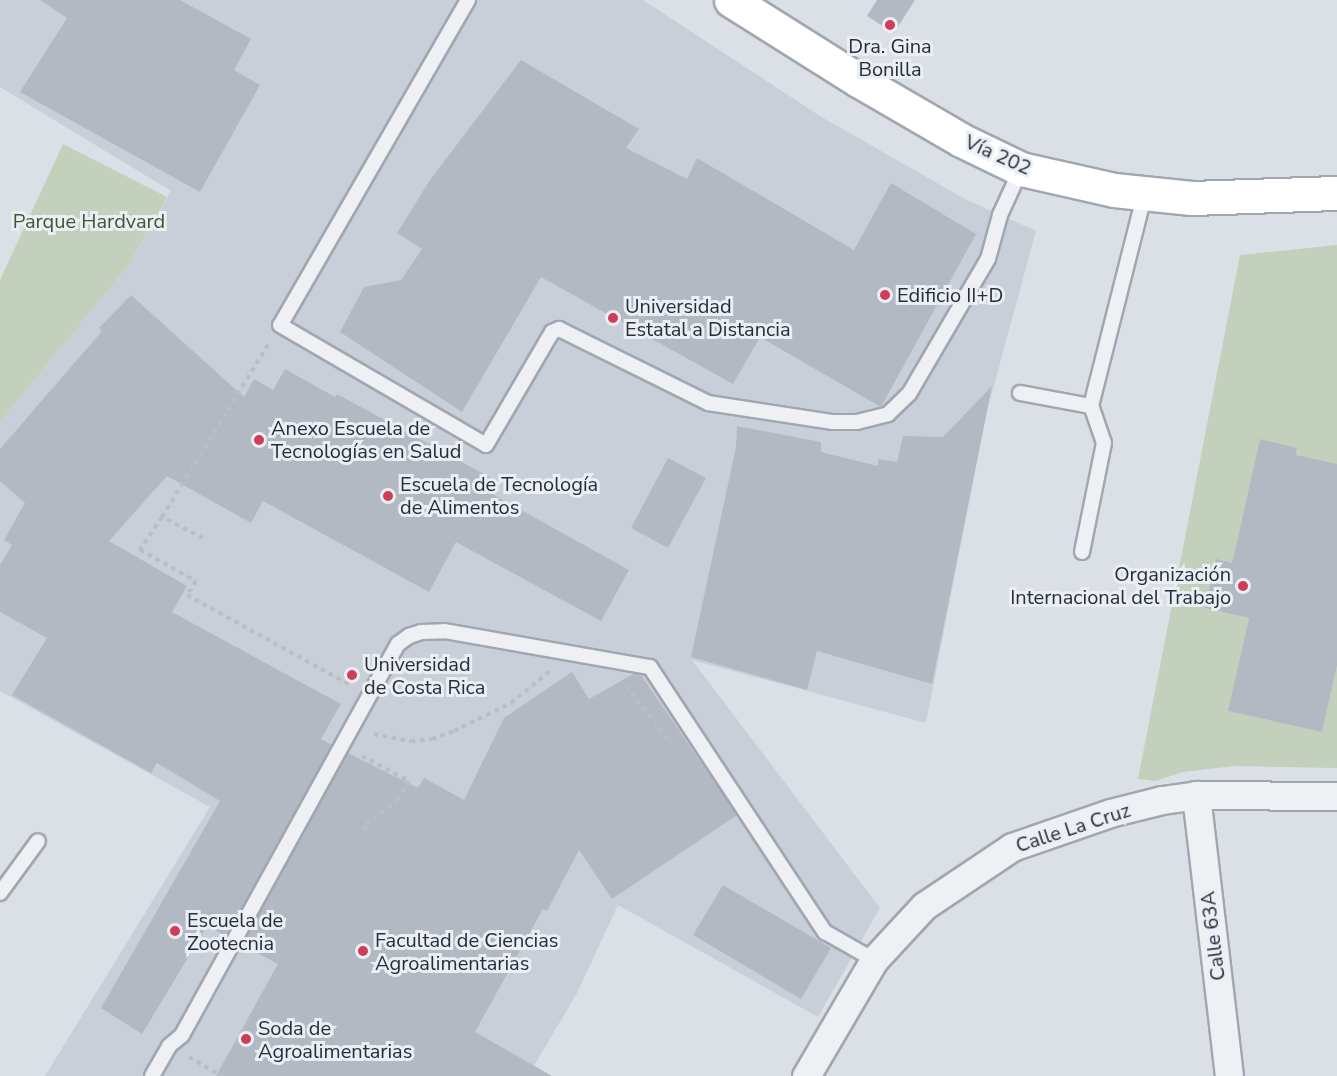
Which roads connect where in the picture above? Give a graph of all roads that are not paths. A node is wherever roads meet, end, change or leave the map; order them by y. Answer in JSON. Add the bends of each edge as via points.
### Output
{"nodes":[{"id":1,"x":468,"y":0,"type":"edge"},
{"id":2,"x":731,"y":0,"type":"edge"},
{"id":3,"x":1021,"y":169,"type":"junction"},
{"id":4,"x":1145,"y":193,"type":"junction"},
{"id":5,"x":1337,"y":193,"type":"edge"},
{"id":6,"x":1020,"y":393,"type":"dead end"},
{"id":7,"x":1091,"y":406,"type":"junction"},
{"id":8,"x":1082,"y":552,"type":"dead end"},
{"id":9,"x":1196,"y":795,"type":"junction"},
{"id":10,"x":1337,"y":796,"type":"edge"},
{"id":11,"x":38,"y":841,"type":"dead end"},
{"id":12,"x":0,"y":893,"type":"edge"},
{"id":13,"x":874,"y":960,"type":"junction"},
{"id":14,"x":153,"y":1076,"type":"edge"},
{"id":15,"x":806,"y":1076,"type":"edge"},
{"id":16,"x":1229,"y":1076,"type":"edge"}],
"edges":[{"from":1,"to":3,"type":"lane","via":[[280,324],[486,445],[552,332],[559,328],[708,403],[832,422],[857,422],[888,414],[909,394],[988,259],[1000,215]]},
{"from":2,"to":3,"type":"main road","name":"Vía 202","via":[[878,92]]},
{"from":3,"to":4,"type":"main road","name":"Vía 202"},
{"from":4,"to":5,"type":"main road","name":"Vía 202","via":[[1192,198]]},
{"from":4,"to":7,"type":"lane"},
{"from":6,"to":7,"type":"lane"},
{"from":7,"to":8,"type":"lane","via":[[1104,443]]},
{"from":9,"to":10,"type":"street","name":"Calle La Cruz"},
{"from":9,"to":13,"type":"street","name":"Calle La Cruz","via":[[1110,813],[1012,847],[924,906]]},
{"from":9,"to":16,"type":"street","name":"Calle 63A"},
{"from":11,"to":12,"type":"lane"},
{"from":13,"to":14,"type":"lane","via":[[825,932],[650,667],[445,631],[421,632],[398,644],[182,1035],[169,1046]]},
{"from":13,"to":15,"type":"street","name":"Calle La Cruz"}]}
